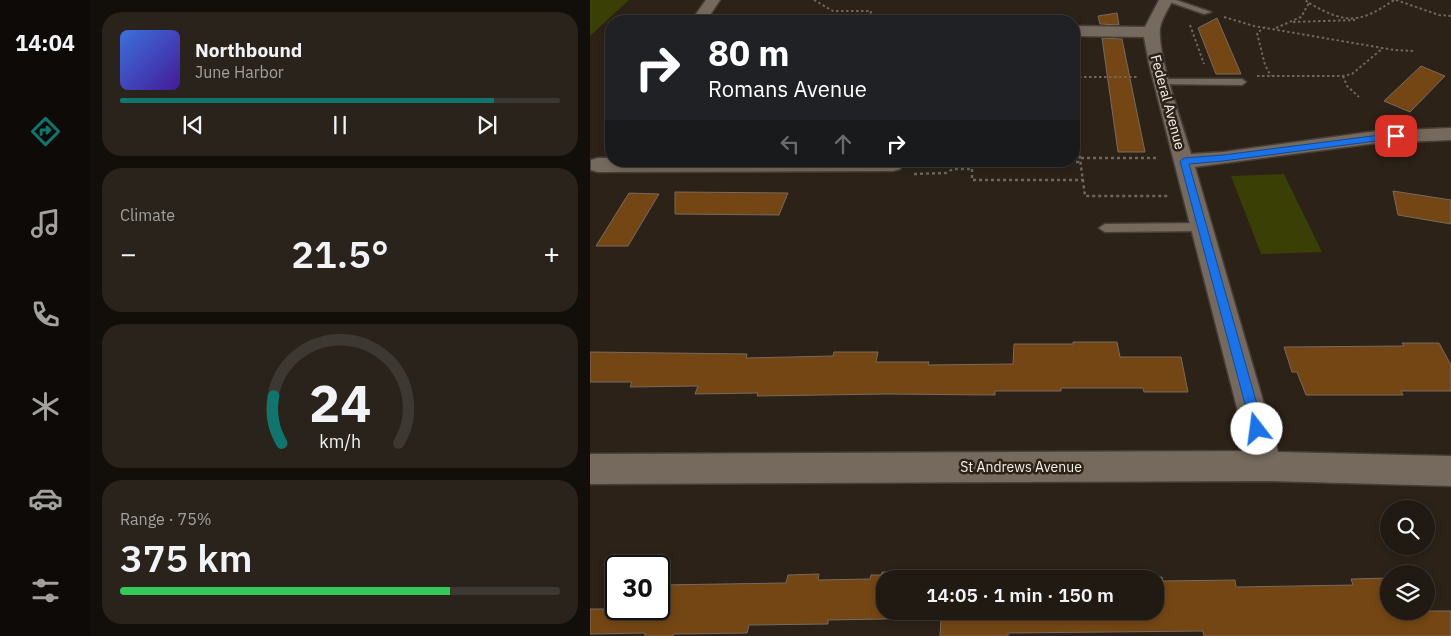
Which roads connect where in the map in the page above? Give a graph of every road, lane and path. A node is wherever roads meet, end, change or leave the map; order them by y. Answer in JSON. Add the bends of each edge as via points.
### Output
{"nodes":[{"id":1,"x":713,"y":0,"type":"edge"},
{"id":2,"x":814,"y":0,"type":"edge"},
{"id":3,"x":1167,"y":0,"type":"edge"},
{"id":4,"x":1305,"y":0,"type":"edge"},
{"id":5,"x":1395,"y":0,"type":"edge"},
{"id":6,"x":1309,"y":3,"type":"junction"},
{"id":7,"x":1207,"y":12,"type":"joint"},
{"id":8,"x":702,"y":15,"type":"edge"},
{"id":9,"x":871,"y":15,"type":"edge"},
{"id":10,"x":1451,"y":16,"type":"edge"},
{"id":11,"x":1188,"y":19,"type":"dead end"},
{"id":12,"x":1358,"y":19,"type":"junction"},
{"id":13,"x":1293,"y":22,"type":"junction"},
{"id":14,"x":1265,"y":27,"type":"junction"},
{"id":15,"x":1275,"y":28,"type":"junction"},
{"id":16,"x":1080,"y":31,"type":"edge"},
{"id":17,"x":1151,"y":32,"type":"junction"},
{"id":18,"x":1383,"y":48,"type":"junction"},
{"id":19,"x":1415,"y":51,"type":"dead end"},
{"id":20,"x":1271,"y":76,"type":"junction"},
{"id":21,"x":1343,"y":76,"type":"junction"},
{"id":22,"x":1080,"y":77,"type":"edge"},
{"id":23,"x":1162,"y":80,"type":"junction"},
{"id":24,"x":1211,"y":82,"type":"junction"},
{"id":25,"x":1242,"y":82,"type":"joint"},
{"id":26,"x":1359,"y":97,"type":"dead end"},
{"id":27,"x":1451,"y":134,"type":"edge"},
{"id":28,"x":605,"y":155,"type":"edge"},
{"id":29,"x":1081,"y":158,"type":"joint"},
{"id":30,"x":1184,"y":161,"type":"junction"},
{"id":31,"x":1082,"y":162,"type":"joint"},
{"id":32,"x":744,"y":167,"type":"edge"},
{"id":33,"x":897,"y":167,"type":"edge"},
{"id":34,"x":972,"y":169,"type":"joint"},
{"id":35,"x":594,"y":171,"type":"edge"},
{"id":36,"x":1084,"y":180,"type":"junction"},
{"id":37,"x":1194,"y":196,"type":"junction"},
{"id":38,"x":1202,"y":227,"type":"junction"},
{"id":39,"x":1105,"y":228,"type":"dead end"},
{"id":40,"x":1267,"y":466,"type":"junction"},
{"id":41,"x":590,"y":468,"type":"edge"},
{"id":42,"x":1451,"y":471,"type":"edge"}],
"edges":[{"from":1,"to":8,"type":"street"},
{"from":2,"to":9,"type":"path","via":[[833,11],[872,11]]},
{"from":3,"to":7,"type":"lane"},
{"from":3,"to":17,"type":"street","via":[[1153,19]]},
{"from":4,"to":6,"type":"path"},
{"from":5,"to":10,"type":"path"},
{"from":5,"to":12,"type":"path","via":[[1366,18]]},
{"from":6,"to":12,"type":"path","via":[[1336,16]]},
{"from":6,"to":13,"type":"path","via":[[1305,13]]},
{"from":7,"to":14,"type":"path"},
{"from":11,"to":24,"type":"path"},
{"from":12,"to":13,"type":"path"},
{"from":13,"to":15,"type":"path"},
{"from":14,"to":15,"type":"path"},
{"from":14,"to":20,"type":"path","via":[[1257,32]]},
{"from":15,"to":18,"type":"path"},
{"from":16,"to":17,"type":"street"},
{"from":17,"to":23,"type":"street","name":"Federal Avenue"},
{"from":18,"to":19,"type":"path"},
{"from":18,"to":21,"type":"path","via":[[1352,74]]},
{"from":20,"to":21,"type":"path"},
{"from":20,"to":25,"type":"path","via":[[1246,76]]},
{"from":21,"to":26,"type":"path","via":[[1347,86]]},
{"from":22,"to":23,"type":"path"},
{"from":23,"to":24,"type":"lane"},
{"from":23,"to":30,"type":"street","name":"Federal Avenue"},
{"from":24,"to":25,"type":"lane"},
{"from":27,"to":30,"type":"street","via":[[1377,137]]},
{"from":28,"to":35,"type":"street"},
{"from":29,"to":30,"type":"path"},
{"from":29,"to":31,"type":"path"},
{"from":30,"to":37,"type":"street","name":"Federal Avenue"},
{"from":31,"to":36,"type":"path"},
{"from":32,"to":35,"type":"street"},
{"from":33,"to":34,"type":"path","via":[[903,174]]},
{"from":34,"to":36,"type":"path","via":[[972,180]]},
{"from":36,"to":37,"type":"path","via":[[1085,196]]},
{"from":37,"to":38,"type":"street","name":"Federal Avenue"},
{"from":38,"to":39,"type":"lane"},
{"from":38,"to":40,"type":"street","name":"Federal Avenue"},
{"from":40,"to":41,"type":"street","name":"St Andrews Avenue"},
{"from":40,"to":42,"type":"street","name":"St Andrews Avenue"}]}
